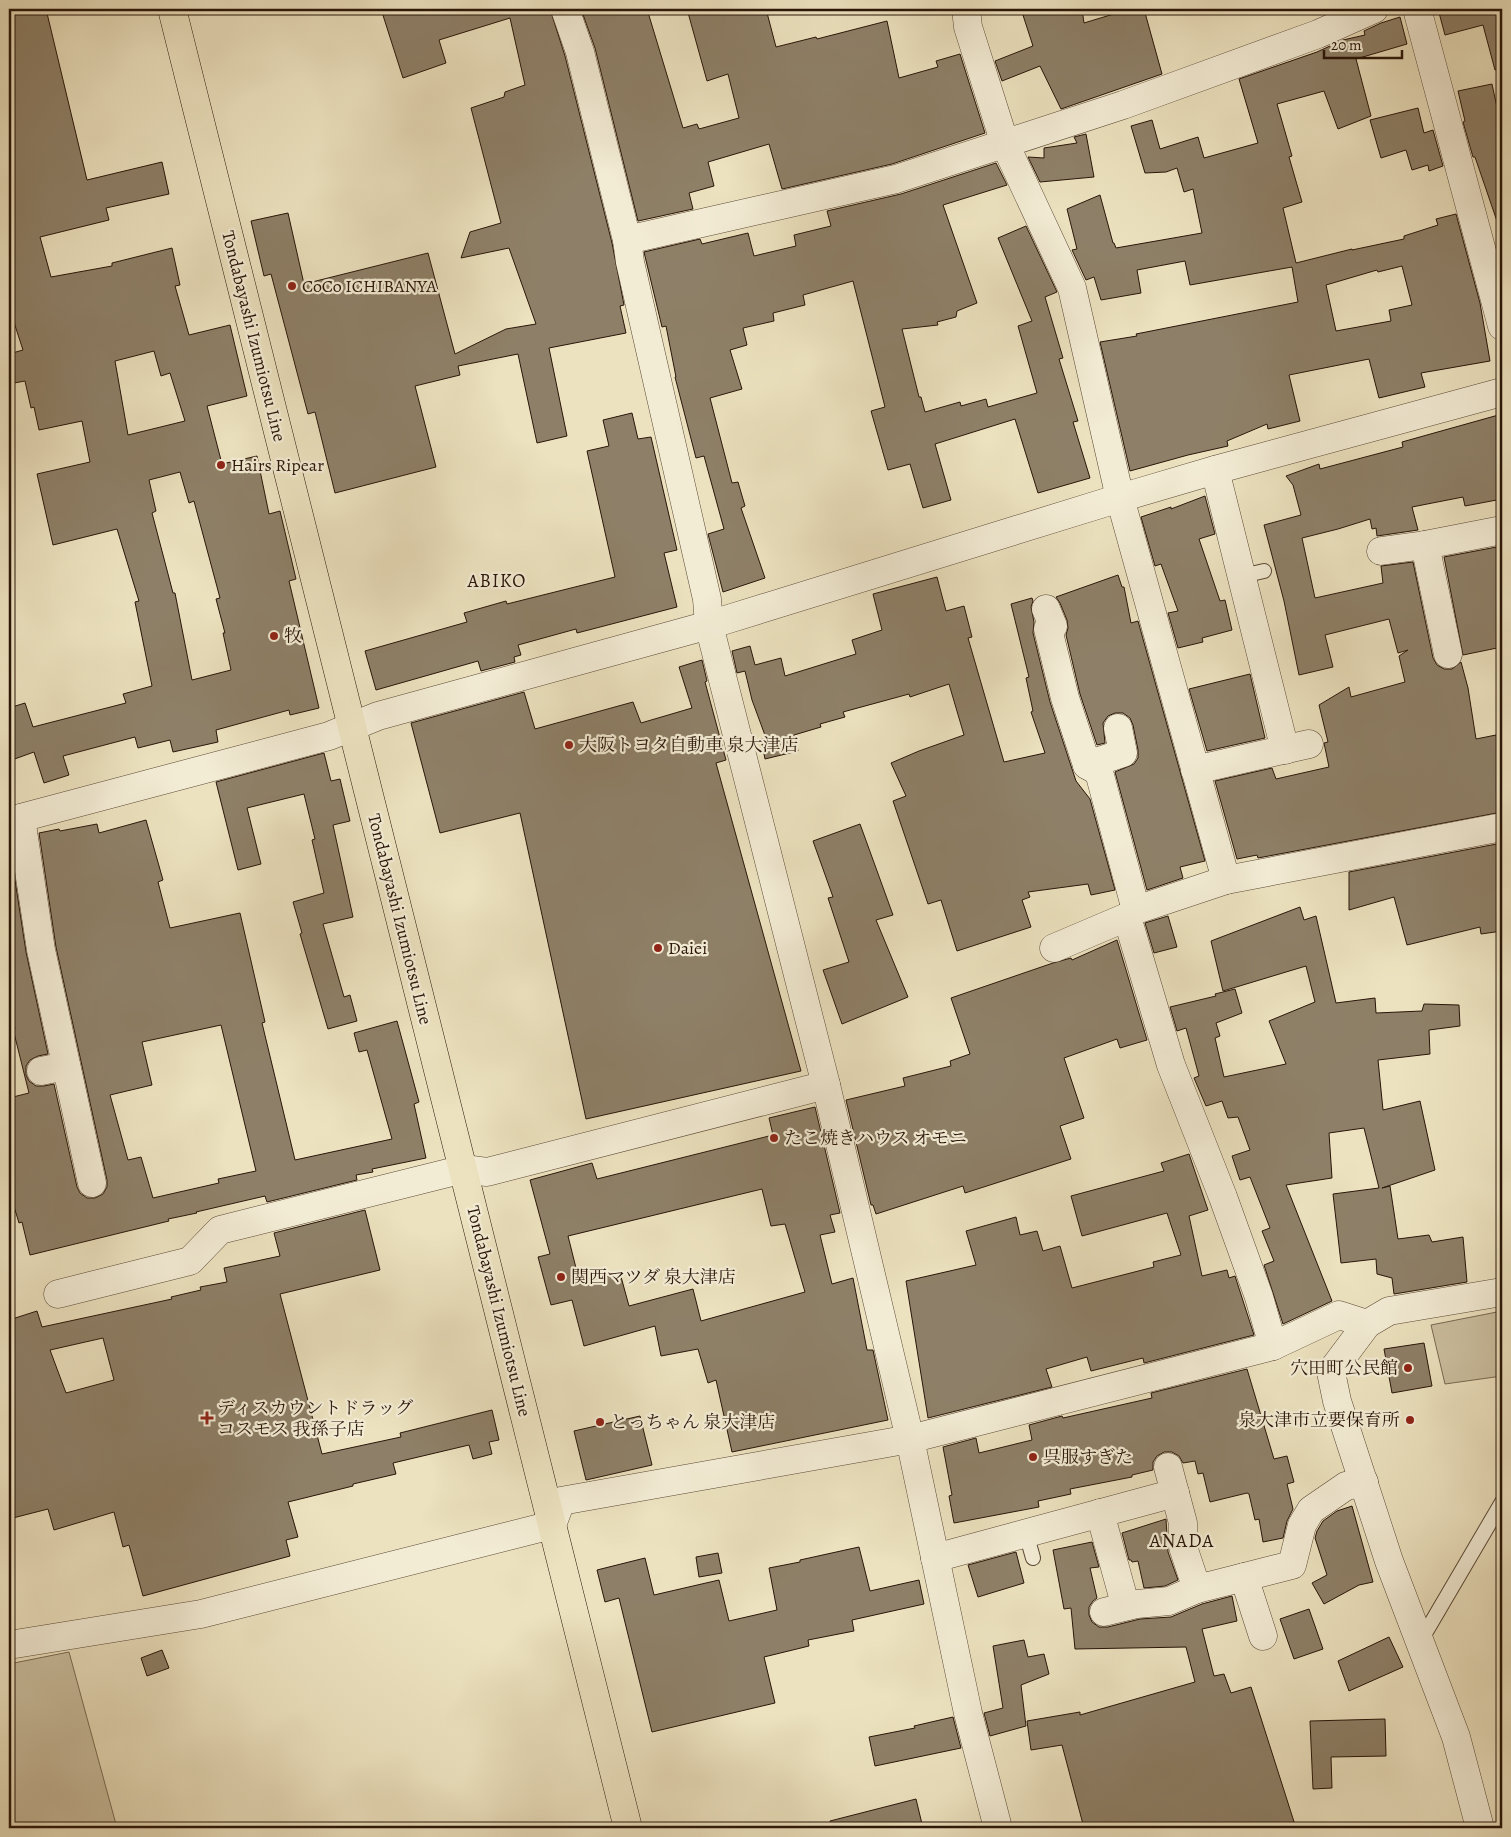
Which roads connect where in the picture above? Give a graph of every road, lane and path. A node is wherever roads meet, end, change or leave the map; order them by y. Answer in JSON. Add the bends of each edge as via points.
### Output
{"nodes":[{"id":1,"x":172,"y":9,"type":"edge"},
{"id":2,"x":565,"y":9,"type":"edge"},
{"id":3,"x":966,"y":9,"type":"edge"},
{"id":4,"x":1374,"y":9,"type":"edge"},
{"id":5,"x":1418,"y":9,"type":"edge"},
{"id":6,"x":1005,"y":144,"type":"junction"},
{"id":7,"x":628,"y":240,"type":"junction"},
{"id":8,"x":1502,"y":326,"type":"edge"},
{"id":9,"x":1502,"y":392,"type":"edge"},
{"id":10,"x":1215,"y":470,"type":"junction"},
{"id":11,"x":1120,"y":498,"type":"junction"},
{"id":12,"x":1502,"y":530,"type":"edge"},
{"id":13,"x":1425,"y":545,"type":"junction"},
{"id":14,"x":1380,"y":551,"type":"dead end"},
{"id":15,"x":1046,"y":609,"type":"dead end"},
{"id":16,"x":709,"y":625,"type":"junction"},
{"id":17,"x":1448,"y":654,"type":"dead end"},
{"id":18,"x":352,"y":727,"type":"junction"},
{"id":19,"x":1118,"y":728,"type":"dead end"},
{"id":20,"x":1086,"y":765,"type":"junction"},
{"id":21,"x":1195,"y":770,"type":"junction"},
{"id":22,"x":15,"y":820,"type":"edge"},
{"id":23,"x":1502,"y":827,"type":"edge"},
{"id":24,"x":1226,"y":880,"type":"junction"},
{"id":25,"x":1132,"y":914,"type":"junction"},
{"id":26,"x":1054,"y":948,"type":"dead end"},
{"id":27,"x":826,"y":1085,"type":"junction"},
{"id":28,"x":81,"y":1169,"type":"dead end"},
{"id":29,"x":464,"y":1169,"type":"junction"},
{"id":30,"x":1502,"y":1292,"type":"edge"},
{"id":31,"x":58,"y":1294,"type":"dead end"},
{"id":32,"x":1367,"y":1324,"type":"junction"},
{"id":33,"x":1273,"y":1346,"type":"junction"},
{"id":34,"x":910,"y":1439,"type":"junction"},
{"id":35,"x":1364,"y":1482,"type":"junction"},
{"id":36,"x":1502,"y":1502,"type":"edge"},
{"id":37,"x":1100,"y":1513,"type":"junction"},
{"id":38,"x":552,"y":1525,"type":"junction"},
{"id":39,"x":935,"y":1558,"type":"junction"},
{"id":40,"x":1244,"y":1577,"type":"junction"},
{"id":41,"x":1197,"y":1589,"type":"junction"},
{"id":42,"x":1263,"y":1636,"type":"dead end"},
{"id":43,"x":10,"y":1640,"type":"edge"},
{"id":44,"x":1420,"y":1642,"type":"junction"},
{"id":45,"x":628,"y":1828,"type":"edge"},
{"id":46,"x":998,"y":1828,"type":"edge"},
{"id":47,"x":1480,"y":1828,"type":"edge"}],
"edges":[{"from":1,"to":18,"type":"main road","name":"Tondabayashi Izumiotsu Line"},
{"from":2,"to":7,"type":"street","via":[[580,52]]},
{"from":3,"to":6,"type":"street","via":[[968,27]]},
{"from":4,"to":6,"type":"street","via":[[1318,34]]},
{"from":5,"to":8,"type":"street"},
{"from":6,"to":7,"type":"street","via":[[896,179]]},
{"from":6,"to":11,"type":"street","via":[[1072,288]]},
{"from":7,"to":16,"type":"street","via":[[630,262],[707,599]]},
{"from":9,"to":10,"type":"street"},
{"from":10,"to":11,"type":"street"},
{"from":10,"to":21,"type":"street","via":[[1253,574],[1297,747]]},
{"from":11,"to":16,"type":"street"},
{"from":11,"to":21,"type":"street"},
{"from":12,"to":13,"type":"street"},
{"from":13,"to":14,"type":"street"},
{"from":13,"to":17,"type":"street"},
{"from":15,"to":20,"type":"street","via":[[1065,698]]},
{"from":16,"to":18,"type":"street","via":[[378,716]]},
{"from":16,"to":27,"type":"street"},
{"from":18,"to":22,"type":"street","via":[[329,736]]},
{"from":18,"to":29,"type":"main road","name":"Tondabayashi Izumiotsu Line"},
{"from":19,"to":20,"type":"street","via":[[1122,753]]},
{"from":20,"to":25,"type":"street","via":[[1099,772]]},
{"from":21,"to":24,"type":"street"},
{"from":22,"to":28,"type":"street","via":[[30,952],[53,1068]]},
{"from":23,"to":24,"type":"street"},
{"from":24,"to":25,"type":"street"},
{"from":25,"to":26,"type":"street"},
{"from":25,"to":33,"type":"street","via":[[1171,1065],[1223,1197]]},
{"from":27,"to":29,"type":"street","via":[[487,1172]]},
{"from":27,"to":34,"type":"street"},
{"from":29,"to":31,"type":"street","via":[[220,1230],[190,1261]]},
{"from":29,"to":38,"type":"main road","name":"Tondabayashi Izumiotsu Line"},
{"from":30,"to":32,"type":"street","via":[[1389,1311]]},
{"from":32,"to":33,"type":"street","via":[[1340,1315]]},
{"from":32,"to":35,"type":"street","via":[[1331,1372]]},
{"from":33,"to":34,"type":"street"},
{"from":34,"to":38,"type":"street","via":[[561,1501]]},
{"from":34,"to":39,"type":"street"},
{"from":35,"to":40,"type":"street","via":[[1346,1486],[1311,1510],[1302,1525],[1292,1565]]},
{"from":35,"to":44,"type":"street"},
{"from":36,"to":44,"type":"lane"},
{"from":37,"to":39,"type":"street","via":[[1029,1545]]},
{"from":37,"to":41,"type":"street","via":[[1113,1603],[1169,1601]]},
{"from":37,"to":41,"type":"street","via":[[1172,1480],[1183,1523],[1183,1547]]},
{"from":38,"to":43,"type":"street","via":[[201,1614]]},
{"from":38,"to":45,"type":"main road","name":"Tondabayashi Izumiotsu Line"},
{"from":39,"to":46,"type":"street","via":[[968,1713]]},
{"from":40,"to":41,"type":"street"},
{"from":40,"to":42,"type":"street"},
{"from":44,"to":47,"type":"street","via":[[1456,1737]]}]}
